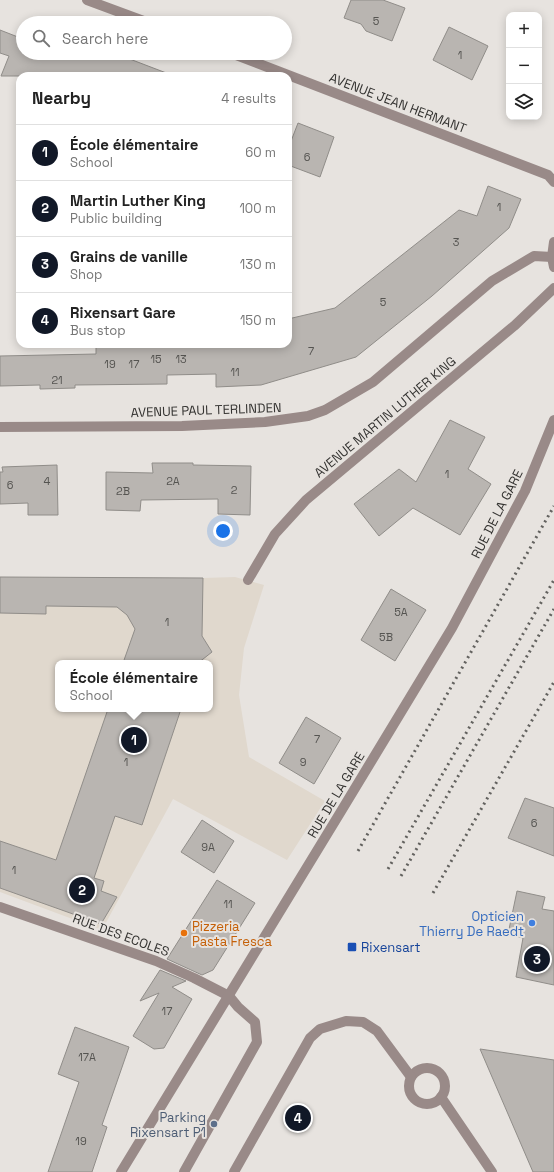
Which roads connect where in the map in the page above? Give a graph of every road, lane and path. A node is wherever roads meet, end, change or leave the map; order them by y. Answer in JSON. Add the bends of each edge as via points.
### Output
{"nodes":[{"id":1,"x":87,"y":0,"type":"edge"},
{"id":2,"x":130,"y":16,"type":"edge"},
{"id":3,"x":249,"y":60,"type":"edge"},
{"id":4,"x":280,"y":72,"type":"edge"},
{"id":5,"x":292,"y":76,"type":"edge"},
{"id":6,"x":554,"y":182,"type":"edge"},
{"id":7,"x":554,"y":242,"type":"edge"},
{"id":8,"x":553,"y":262,"type":"edge"},
{"id":9,"x":554,"y":288,"type":"edge"},
{"id":10,"x":554,"y":420,"type":"edge"},
{"id":11,"x":0,"y":427,"type":"edge"},
{"id":12,"x":248,"y":580,"type":"dead end"},
{"id":13,"x":0,"y":907,"type":"edge"},
{"id":14,"x":229,"y":996,"type":"junction"},
{"id":15,"x":411,"y":1077,"type":"junction"},
{"id":16,"x":441,"y":1097,"type":"junction"},
{"id":17,"x":121,"y":1172,"type":"edge"},
{"id":18,"x":184,"y":1172,"type":"edge"},
{"id":19,"x":234,"y":1172,"type":"edge"},
{"id":20,"x":492,"y":1172,"type":"edge"}],
"edges":[{"from":1,"to":2,"type":"street"},
{"from":3,"to":4,"type":"street","name":"AVENUE JEAN HERMANT"},
{"from":5,"to":6,"type":"street","name":"AVENUE JEAN HERMANT","via":[[548,175]]},
{"from":7,"to":8,"type":"street"},
{"from":8,"to":11,"type":"street","name":"AVENUE PAUL TERLINDEN","via":[[534,256],[492,281],[373,382],[325,410],[308,416],[265,422],[182,426]]},
{"from":9,"to":12,"type":"street","name":"AVENUE MARTIN LUTHER KING","via":[[514,326],[306,500],[275,534]]},
{"from":10,"to":14,"type":"street","name":"RUE DE LA GARE","via":[[525,491],[452,628]]},
{"from":13,"to":14,"type":"street","name":"RUE DES ECOLES","via":[[156,961]]},
{"from":14,"to":17,"type":"street","name":"RUE DE LA GARE"},
{"from":14,"to":18,"type":"street","via":[[255,1022],[257,1042]]},
{"from":15,"to":16,"type":"street","via":[[409,1088],[415,1098],[431,1103]]},
{"from":15,"to":16,"type":"street","via":[[420,1069],[437,1071],[445,1086]]},
{"from":15,"to":19,"type":"street","via":[[377,1031],[363,1022],[346,1021],[320,1029],[310,1038]]},
{"from":16,"to":20,"type":"street"}]}
